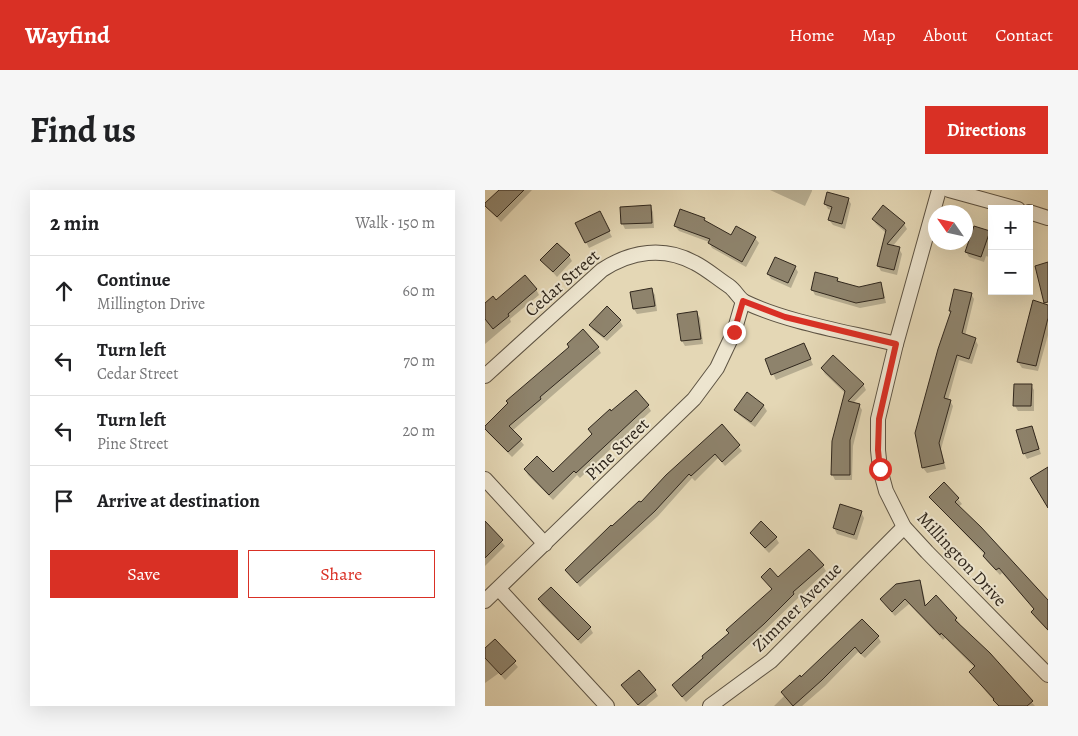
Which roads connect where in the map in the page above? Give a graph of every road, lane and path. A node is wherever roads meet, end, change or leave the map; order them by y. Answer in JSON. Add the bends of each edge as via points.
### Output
{"nodes":[{"id":1,"x":939,"y":190,"type":"edge"},
{"id":2,"x":949,"y":190,"type":"edge"},
{"id":3,"x":1003,"y":205,"type":"edge"},
{"id":4,"x":1033,"y":213,"type":"edge"},
{"id":5,"x":1048,"y":218,"type":"edge"},
{"id":6,"x":743,"y":301,"type":"junction"},
{"id":7,"x":896,"y":344,"type":"junction"},
{"id":8,"x":485,"y":376,"type":"edge"},
{"id":9,"x":485,"y":479,"type":"edge"},
{"id":10,"x":904,"y":527,"type":"junction"},
{"id":11,"x":545,"y":544,"type":"junction"},
{"id":12,"x":499,"y":589,"type":"junction"},
{"id":13,"x":485,"y":601,"type":"edge"},
{"id":14,"x":1048,"y":675,"type":"edge"},
{"id":15,"x":607,"y":706,"type":"edge"},
{"id":16,"x":710,"y":706,"type":"edge"}],
"edges":[{"from":1,"to":7,"type":"street","name":"Millington Drive"},
{"from":2,"to":3,"type":"street"},
{"from":4,"to":5,"type":"street"},
{"from":6,"to":7,"type":"street","name":"Cedar Street","via":[[785,317]]},
{"from":6,"to":8,"type":"street","name":"Cedar Street","via":[[734,289],[681,256],[647,252],[629,256],[602,270]]},
{"from":6,"to":11,"type":"street","name":"Pine Street","via":[[734,332],[717,368],[694,399]]},
{"from":7,"to":10,"type":"street","name":"Millington Drive","via":[[879,419],[878,450],[886,491]]},
{"from":9,"to":11,"type":"street"},
{"from":10,"to":14,"type":"street","name":"Millington Drive"},
{"from":10,"to":16,"type":"street","name":"Zimmer Avenue","via":[[771,661]]},
{"from":11,"to":12,"type":"street","name":"Pine Street"},
{"from":12,"to":13,"type":"street","name":"Pine Street"},
{"from":12,"to":15,"type":"street"}]}
